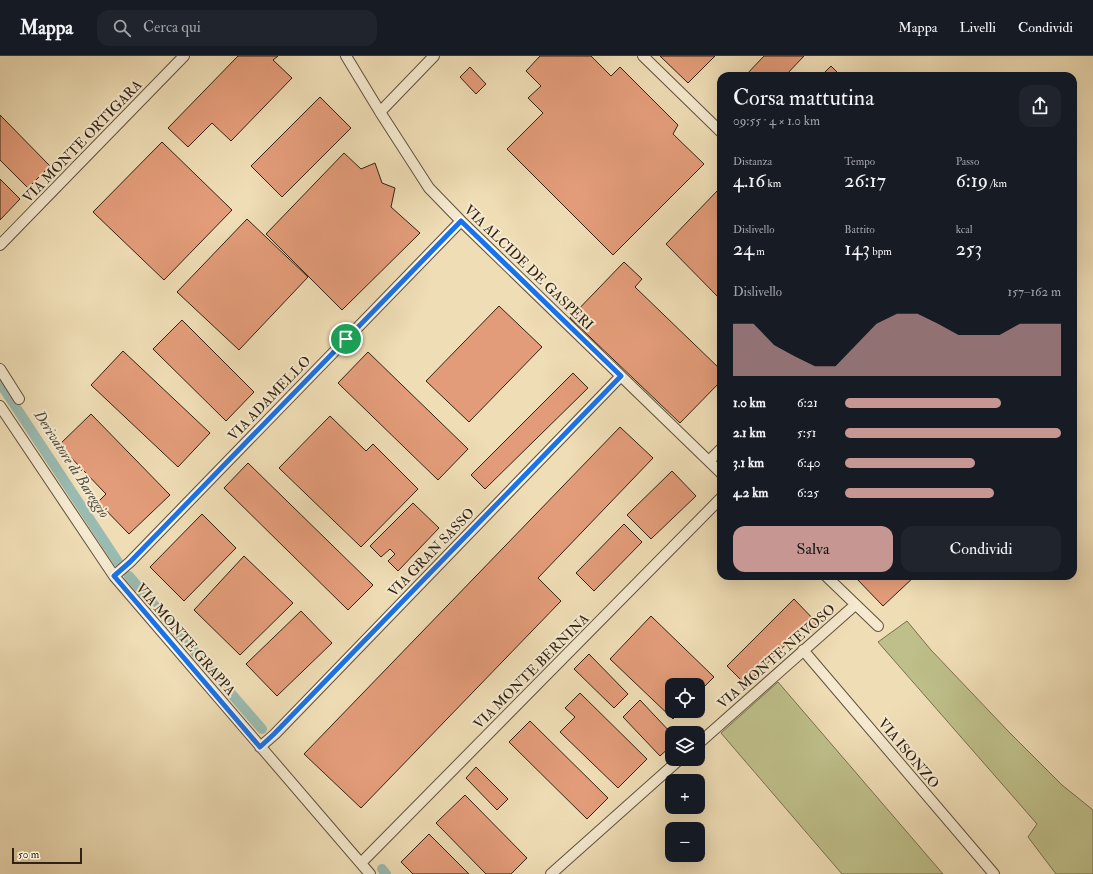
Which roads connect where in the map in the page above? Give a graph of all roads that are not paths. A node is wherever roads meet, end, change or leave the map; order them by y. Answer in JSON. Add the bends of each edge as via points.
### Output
{"nodes":[{"id":1,"x":184,"y":56,"type":"edge"},
{"id":2,"x":346,"y":56,"type":"edge"},
{"id":3,"x":434,"y":56,"type":"edge"},
{"id":4,"x":643,"y":56,"type":"edge"},
{"id":5,"x":380,"y":112,"type":"junction"},
{"id":6,"x":717,"y":128,"type":"edge"},
{"id":7,"x":461,"y":221,"type":"junction"},
{"id":8,"x":0,"y":245,"type":"edge"},
{"id":9,"x":0,"y":369,"type":"edge"},
{"id":10,"x":621,"y":376,"type":"junction"},
{"id":11,"x":19,"y":400,"type":"dead end"},
{"id":12,"x":0,"y":406,"type":"edge"},
{"id":13,"x":717,"y":453,"type":"edge"},
{"id":14,"x":709,"y":461,"type":"junction"},
{"id":15,"x":717,"y":469,"type":"edge"},
{"id":16,"x":717,"y":502,"type":"edge"},
{"id":17,"x":114,"y":576,"type":"junction"},
{"id":18,"x":830,"y":580,"type":"edge"},
{"id":19,"x":855,"y":605,"type":"junction"},
{"id":20,"x":878,"y":626,"type":"dead end"},
{"id":21,"x":803,"y":650,"type":"junction"},
{"id":22,"x":705,"y":738,"type":"edge"},
{"id":23,"x":260,"y":747,"type":"junction"},
{"id":24,"x":672,"y":766,"type":"edge"},
{"id":25,"x":361,"y":864,"type":"junction"},
{"id":26,"x":370,"y":874,"type":"edge"},
{"id":27,"x":551,"y":874,"type":"edge"},
{"id":28,"x":994,"y":874,"type":"edge"}],
"edges":[{"from":1,"to":8,"type":"street","name":"VIA MONTE ORTIGARA"},
{"from":2,"to":5,"type":"street","name":"VIA ALCIDE DE GASPERI"},
{"from":3,"to":5,"type":"street"},
{"from":4,"to":6,"type":"street"},
{"from":5,"to":7,"type":"street","name":"VIA ALCIDE DE GASPERI","via":[[429,188]]},
{"from":7,"to":10,"type":"street","name":"VIA ALCIDE DE GASPERI"},
{"from":7,"to":17,"type":"street","name":"VIA ADAMELLO"},
{"from":9,"to":11,"type":"street"},
{"from":10,"to":14,"type":"street","name":"VIA ALCIDE DE GASPERI"},
{"from":10,"to":23,"type":"street","name":"VIA GRAN SASSO"},
{"from":12,"to":17,"type":"street","name":"VIA MONTE GRAPPA"},
{"from":13,"to":14,"type":"street"},
{"from":14,"to":15,"type":"street","name":"VIA ALCIDE DE GASPERI"},
{"from":16,"to":25,"type":"street","name":"VIA MONTE BERNINA"},
{"from":17,"to":23,"type":"street","name":"VIA MONTE GRAPPA"},
{"from":18,"to":19,"type":"street"},
{"from":19,"to":20,"type":"street"},
{"from":19,"to":21,"type":"street","name":"VIA MONTE NEVOSO"},
{"from":21,"to":22,"type":"street","name":"VIA MONTE NEVOSO"},
{"from":21,"to":28,"type":"street","name":"VIA ISONZO"},
{"from":23,"to":25,"type":"street","name":"VIA MONTE GRAPPA"},
{"from":24,"to":27,"type":"street"},
{"from":25,"to":26,"type":"street","name":"VIA MONTE GRAPPA"}]}
